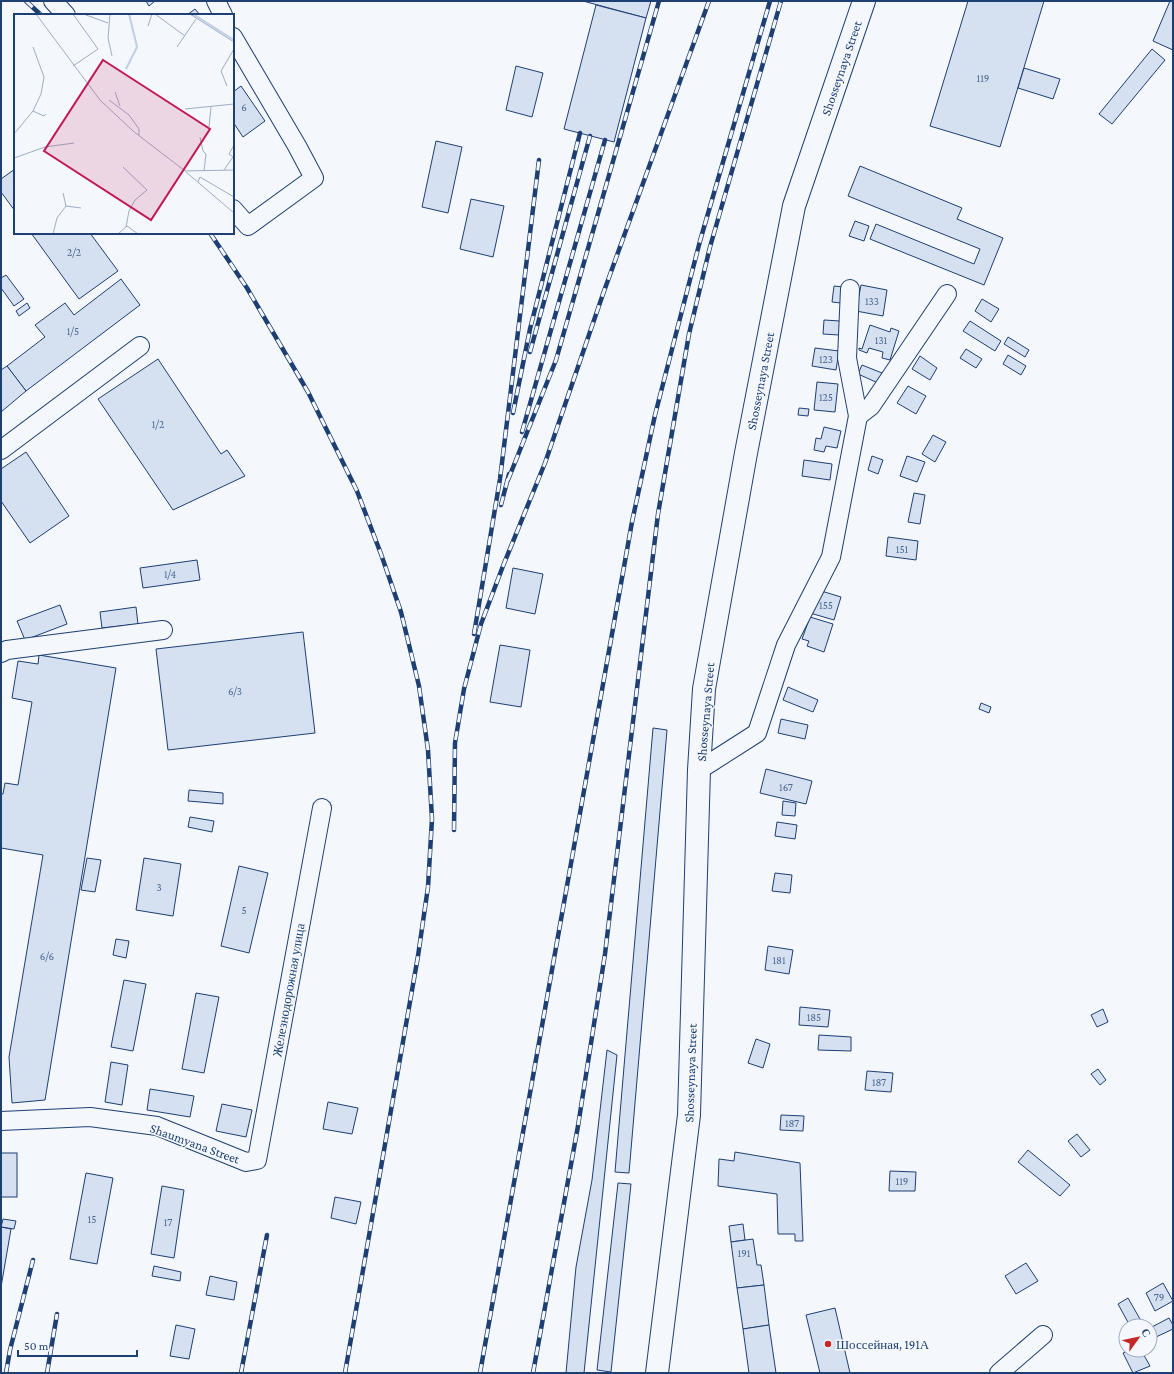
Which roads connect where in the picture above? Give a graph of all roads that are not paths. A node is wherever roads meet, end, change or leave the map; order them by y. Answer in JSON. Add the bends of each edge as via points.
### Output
{"nodes":[{"id":1,"x":53,"y":1,"type":"edge"},
{"id":2,"x":216,"y":1,"type":"edge"},
{"id":3,"x":864,"y":1,"type":"edge"},
{"id":4,"x":65,"y":14,"type":"edge"},
{"id":5,"x":222,"y":14,"type":"edge"},
{"id":6,"x":234,"y":39,"type":"edge"},
{"id":7,"x":234,"y":210,"type":"edge"},
{"id":8,"x":850,"y":290,"type":"dead end"},
{"id":9,"x":947,"y":294,"type":"dead end"},
{"id":10,"x":140,"y":346,"type":"dead end"},
{"id":11,"x":858,"y":416,"type":"junction"},
{"id":12,"x":1,"y":450,"type":"edge"},
{"id":13,"x":163,"y":630,"type":"dead end"},
{"id":14,"x":1,"y":653,"type":"edge"},
{"id":15,"x":699,"y":770,"type":"junction"},
{"id":16,"x":322,"y":808,"type":"dead end"},
{"id":17,"x":1,"y":1121,"type":"edge"},
{"id":18,"x":246,"y":1162,"type":"joint"},
{"id":19,"x":1043,"y":1335,"type":"dead end"},
{"id":20,"x":657,"y":1373,"type":"edge"},
{"id":21,"x":999,"y":1373,"type":"edge"}],
"edges":[{"from":1,"to":4,"type":"street"},
{"from":2,"to":5,"type":"street"},
{"from":3,"to":15,"type":"main road","name":"Shosseynaya Street","via":[[794,206],[704,689]]},
{"from":6,"to":7,"type":"street","via":[[314,178],[248,226]]},
{"from":8,"to":11,"type":"street","name":"Shosseynaya Street","via":[[847,358]]},
{"from":9,"to":11,"type":"street","via":[[871,406]]},
{"from":10,"to":12,"type":"street"},
{"from":11,"to":15,"type":"street","name":"Shosseynaya Street","via":[[832,557],[786,644],[757,733]]},
{"from":13,"to":14,"type":"street","via":[[7,650]]},
{"from":15,"to":20,"type":"main road","name":"Shosseynaya Street","via":[[689,1115]]},
{"from":16,"to":18,"type":"street","name":"Железнодорожная улица","via":[[257,1160]]},
{"from":17,"to":18,"type":"street","name":"Shaumyana Street","via":[[90,1117],[157,1126]]},
{"from":19,"to":21,"type":"street"}]}
